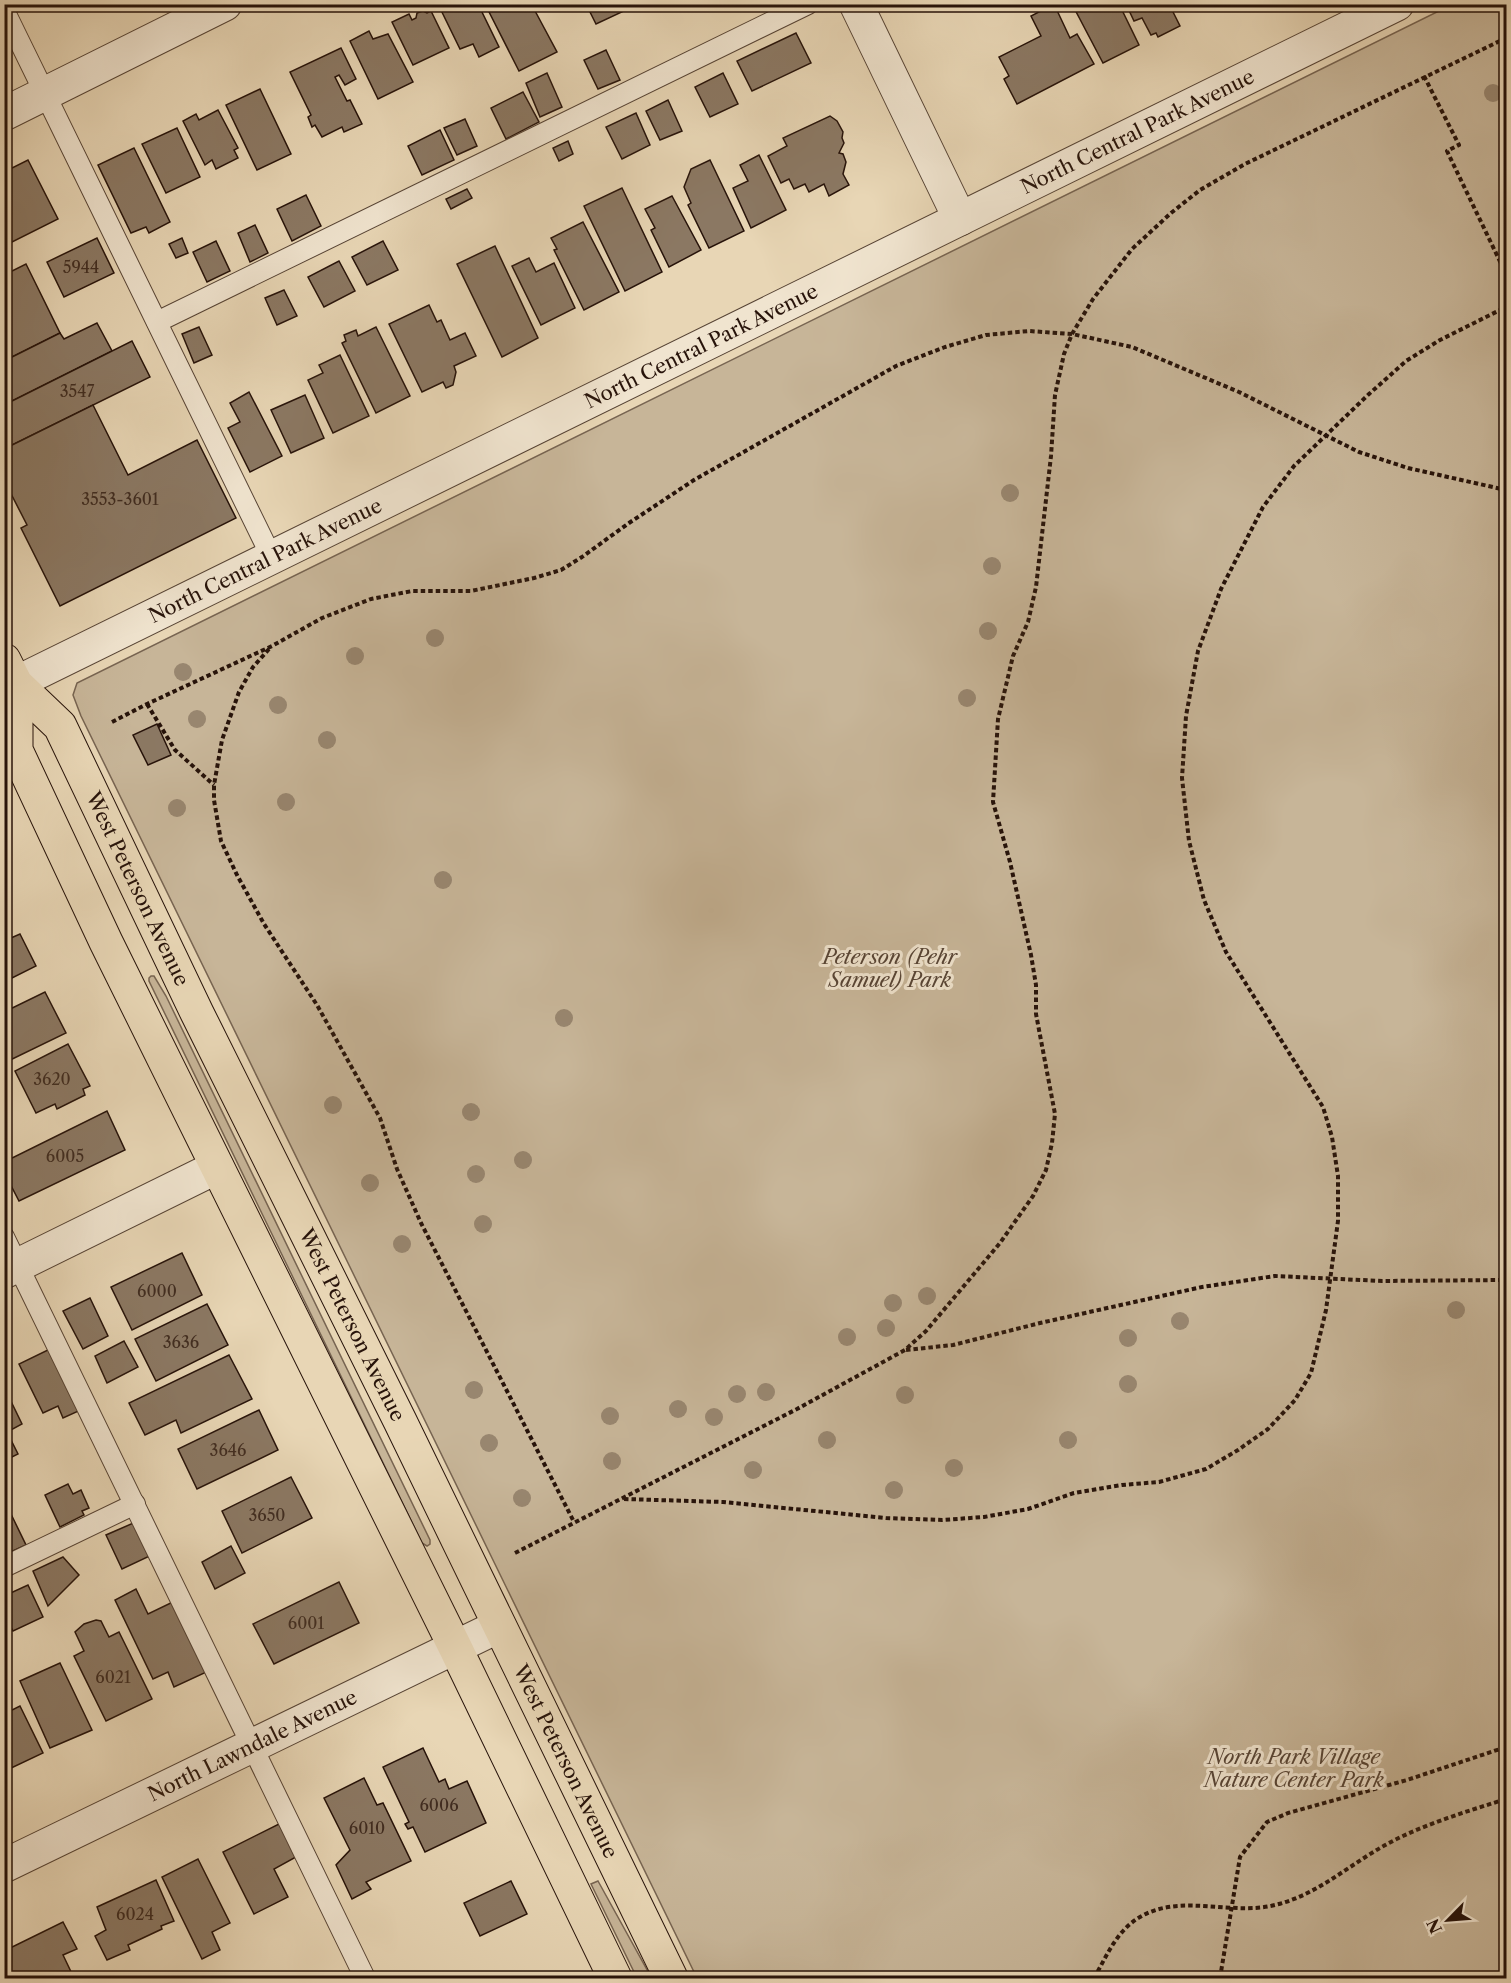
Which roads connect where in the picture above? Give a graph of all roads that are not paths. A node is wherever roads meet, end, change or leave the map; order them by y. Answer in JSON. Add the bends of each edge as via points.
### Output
{"nodes":[{"id":1,"x":225,"y":4,"type":"edge"},
{"id":2,"x":808,"y":4,"type":"edge"},
{"id":3,"x":856,"y":4,"type":"edge"},
{"id":4,"x":1397,"y":4,"type":"edge"},
{"id":5,"x":4,"y":10,"type":"edge"},
{"id":6,"x":45,"y":94,"type":"junction"},
{"id":7,"x":4,"y":114,"type":"edge"},
{"id":8,"x":960,"y":219,"type":"junction"},
{"id":9,"x":157,"y":322,"type":"junction"},
{"id":10,"x":272,"y":558,"type":"junction"},
{"id":11,"x":8,"y":678,"type":"edge"},
{"id":12,"x":218,"y":1167,"type":"junction"},
{"id":13,"x":9,"y":1258,"type":"edge"},
{"id":14,"x":135,"y":1504,"type":"junction"},
{"id":15,"x":4,"y":1567,"type":"edge"},
{"id":16,"x":500,"y":1626,"type":"junction"},
{"id":17,"x":455,"y":1647,"type":"junction"},
{"id":18,"x":252,"y":1746,"type":"junction"},
{"id":19,"x":4,"y":1866,"type":"edge"},
{"id":20,"x":365,"y":1978,"type":"edge"},
{"id":21,"x":615,"y":1978,"type":"edge"},
{"id":22,"x":672,"y":1978,"type":"edge"}],
"edges":[{"from":1,"to":6,"type":"street"},
{"from":2,"to":9,"type":"lane"},
{"from":3,"to":8,"type":"street"},
{"from":4,"to":8,"type":"street","name":"North Central Park Avenue"},
{"from":5,"to":6,"type":"lane"},
{"from":6,"to":7,"type":"street"},
{"from":6,"to":9,"type":"lane"},
{"from":8,"to":10,"type":"street","name":"North Central Park Avenue"},
{"from":9,"to":10,"type":"lane"},
{"from":10,"to":11,"type":"street","name":"North Central Park Avenue"},
{"from":11,"to":12,"type":"main road","via":[[16,750]]},
{"from":11,"to":16,"type":"main road","name":"West Peterson Avenue","via":[[60,726],[197,1014]]},
{"from":12,"to":13,"type":"street"},
{"from":12,"to":17,"type":"main road"},
{"from":13,"to":14,"type":"lane"},
{"from":14,"to":15,"type":"lane"},
{"from":14,"to":18,"type":"lane"},
{"from":16,"to":17,"type":"street","name":"North Lawndale Avenue"},
{"from":16,"to":22,"type":"main road","name":"West Peterson Avenue"},
{"from":17,"to":18,"type":"street","name":"North Lawndale Avenue"},
{"from":17,"to":21,"type":"main road"},
{"from":18,"to":19,"type":"street","name":"North Lawndale Avenue"},
{"from":18,"to":20,"type":"lane"}]}
